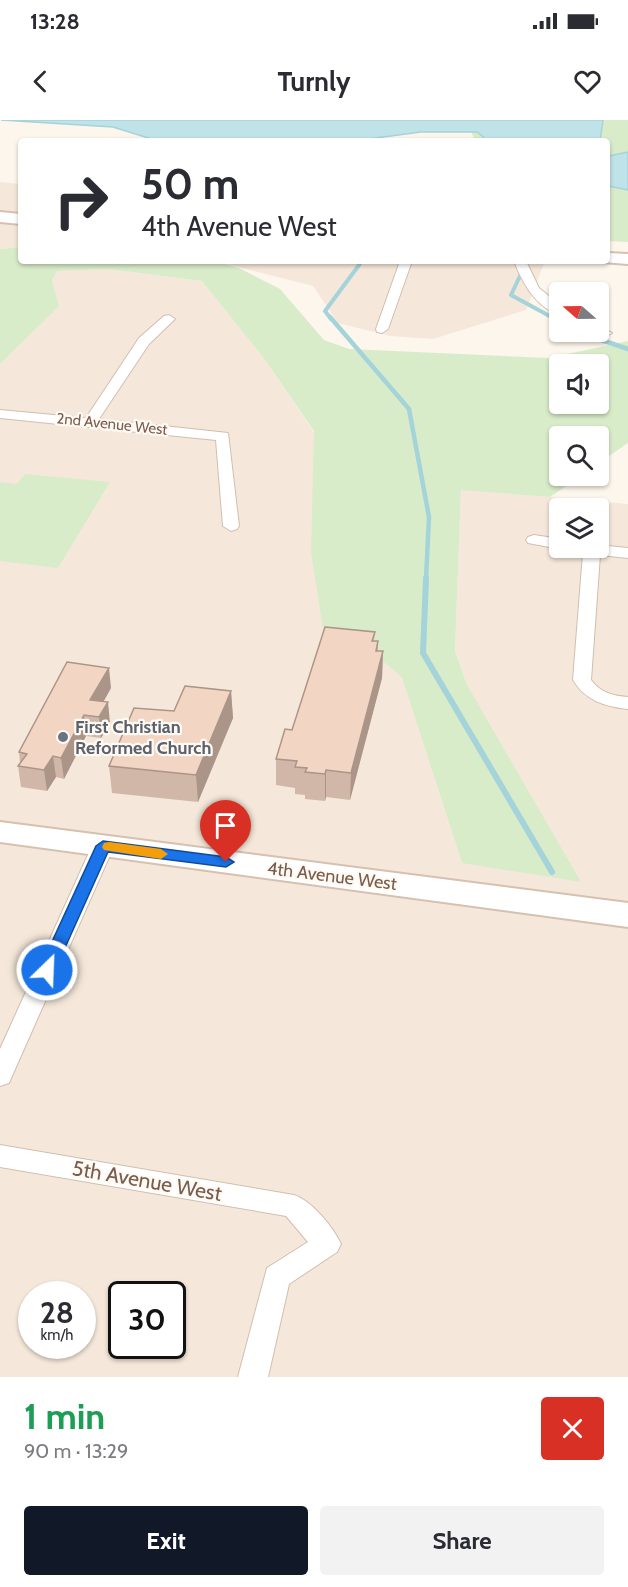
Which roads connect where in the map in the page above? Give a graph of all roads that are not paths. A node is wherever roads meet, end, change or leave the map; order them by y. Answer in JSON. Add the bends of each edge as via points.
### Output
{"nodes":[{"id":1,"x":0,"y":217,"type":"edge"},
{"id":2,"x":18,"y":219,"type":"edge"},
{"id":3,"x":610,"y":258,"type":"edge"},
{"id":4,"x":628,"y":260,"type":"edge"},
{"id":5,"x":405,"y":264,"type":"edge"},
{"id":6,"x":521,"y":264,"type":"edge"},
{"id":7,"x":549,"y":306,"type":"edge"},
{"id":8,"x":169,"y":319,"type":"dead end"},
{"id":9,"x":382,"y":329,"type":"dead end"},
{"id":10,"x":0,"y":414,"type":"edge"},
{"id":11,"x":91,"y":422,"type":"junction"},
{"id":12,"x":231,"y":526,"type":"dead end"},
{"id":13,"x":534,"y":540,"type":"dead end"},
{"id":14,"x":549,"y":542,"type":"edge"},
{"id":15,"x":609,"y":551,"type":"edge"},
{"id":16,"x":628,"y":553,"type":"edge"},
{"id":17,"x":586,"y":558,"type":"edge"},
{"id":18,"x":628,"y":703,"type":"edge"},
{"id":19,"x":0,"y":832,"type":"edge"},
{"id":20,"x":103,"y":846,"type":"junction"},
{"id":21,"x":628,"y":915,"type":"edge"},
{"id":22,"x":0,"y":1076,"type":"edge"},
{"id":23,"x":0,"y":1156,"type":"edge"},
{"id":24,"x":253,"y":1377,"type":"edge"}],
"edges":[{"from":1,"to":2,"type":"street"},
{"from":3,"to":4,"type":"street"},
{"from":5,"to":9,"type":"street"},
{"from":6,"to":7,"type":"street","via":[[525,276]]},
{"from":8,"to":11,"type":"street","via":[[144,341]]},
{"from":10,"to":11,"type":"street","name":"2nd Avenue West"},
{"from":11,"to":12,"type":"street","name":"2nd Avenue West","via":[[223,436]]},
{"from":13,"to":14,"type":"street"},
{"from":15,"to":16,"type":"street"},
{"from":17,"to":18,"type":"street","via":[[582,680],[587,690],[599,697]]},
{"from":19,"to":20,"type":"street","name":"4th Avenue West"},
{"from":20,"to":21,"type":"street","name":"4th Avenue West"},
{"from":20,"to":22,"type":"street"},
{"from":23,"to":24,"type":"street","name":"5th Avenue West","via":[[294,1206],[327,1244],[277,1277]]}]}
